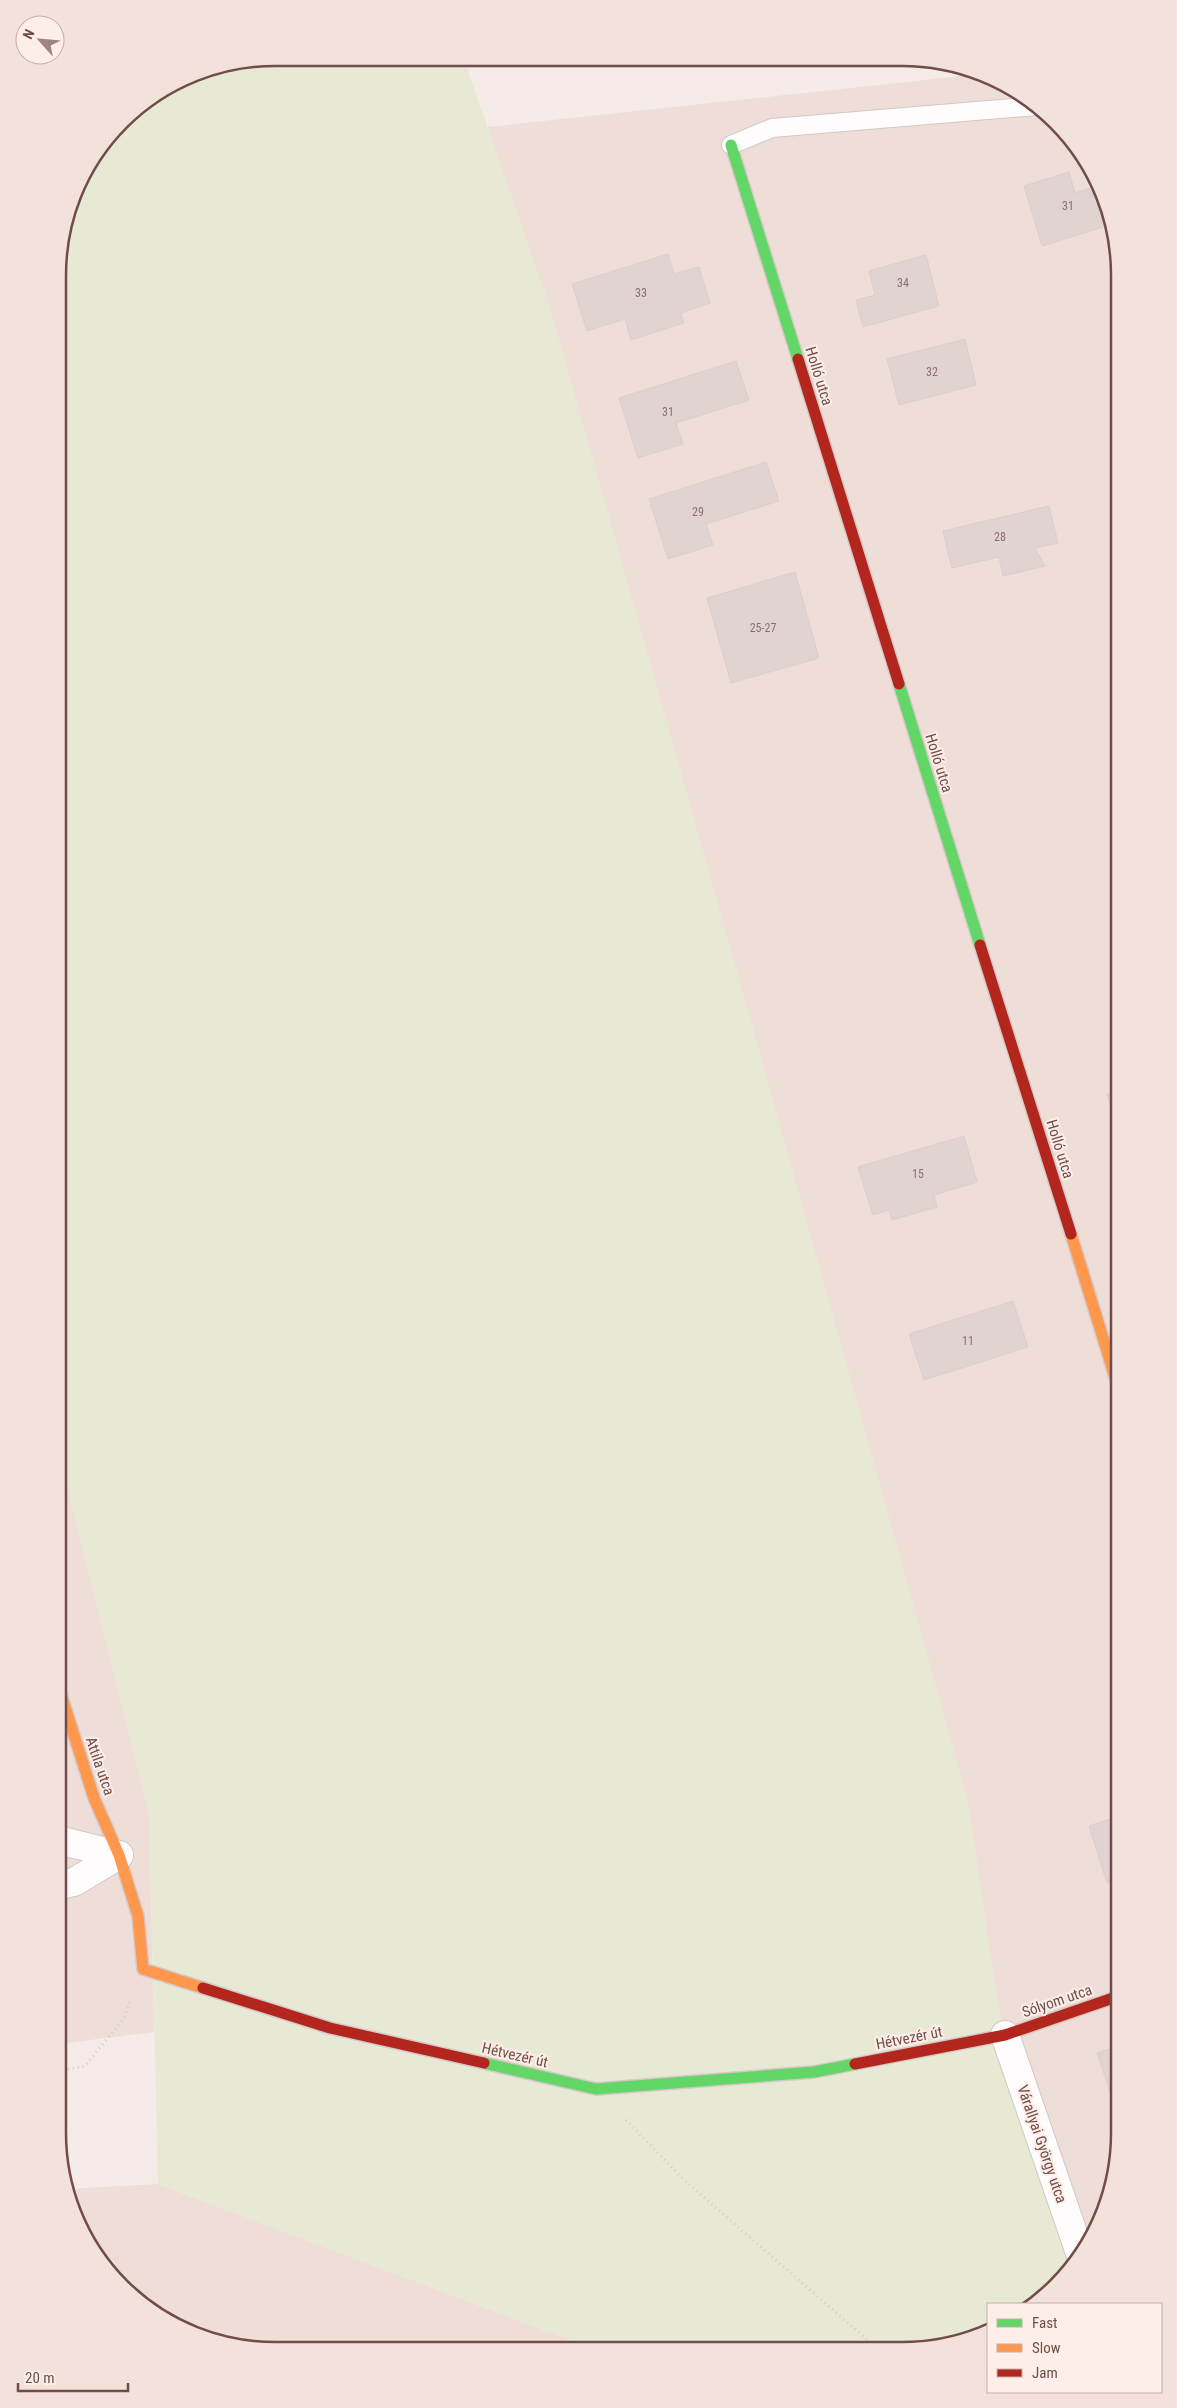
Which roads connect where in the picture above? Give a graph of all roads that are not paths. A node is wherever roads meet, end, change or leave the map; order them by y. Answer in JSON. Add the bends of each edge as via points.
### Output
{"nodes":[{"id":1,"x":1026,"y":107,"type":"edge"},
{"id":2,"x":731,"y":145,"type":"joint"},
{"id":3,"x":1111,"y":1364,"type":"edge"},
{"id":4,"x":66,"y":1710,"type":"edge"},
{"id":5,"x":66,"y":1842,"type":"edge"},
{"id":6,"x":119,"y":1855,"type":"junction"},
{"id":7,"x":66,"y":1884,"type":"edge"},
{"id":8,"x":1111,"y":1999,"type":"edge"},
{"id":9,"x":1005,"y":2035,"type":"junction"},
{"id":10,"x":1078,"y":2246,"type":"edge"}],
"edges":[{"from":1,"to":2,"type":"lane","via":[[772,128]]},
{"from":2,"to":3,"type":"street","name":"Holló utca"},
{"from":4,"to":6,"type":"street","name":"Attila utca","via":[[94,1798]]},
{"from":5,"to":6,"type":"street"},
{"from":6,"to":7,"type":"street"},
{"from":6,"to":9,"type":"street","name":"Hétvezér út","via":[[138,1916],[142,1969],[330,2028],[596,2089],[814,2072]]},
{"from":8,"to":9,"type":"street","name":"Sólyom utca"},
{"from":9,"to":10,"type":"street","name":"Várallyai György utca"}]}
